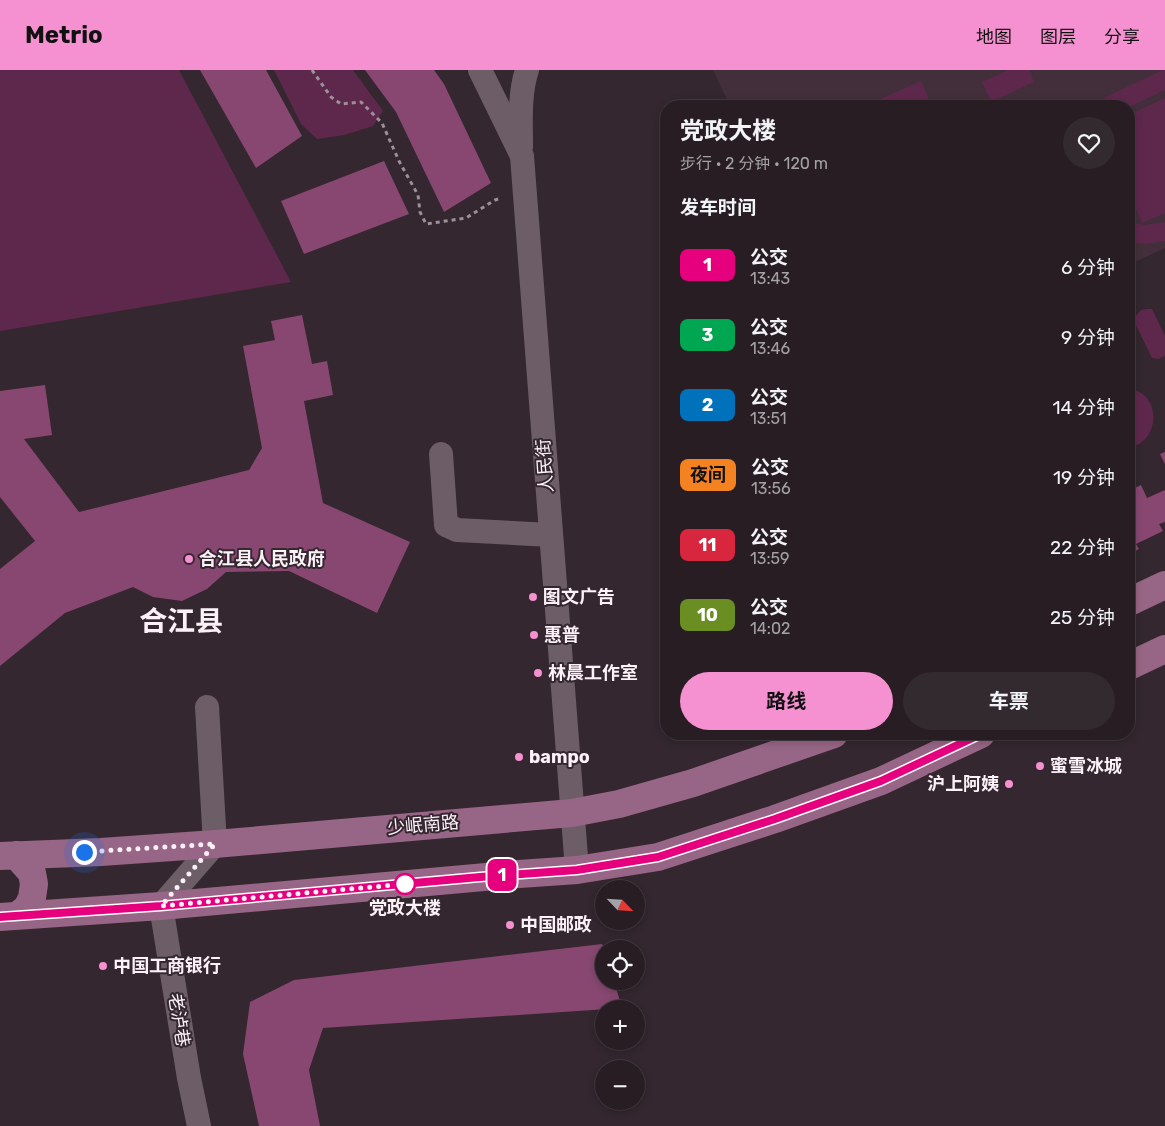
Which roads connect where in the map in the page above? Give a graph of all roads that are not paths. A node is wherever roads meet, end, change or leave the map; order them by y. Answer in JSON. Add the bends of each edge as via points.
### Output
{"nodes":[{"id":1,"x":480,"y":70,"type":"edge"},
{"id":2,"x":527,"y":70,"type":"edge"},
{"id":3,"x":522,"y":156,"type":"junction"},
{"id":4,"x":441,"y":454,"type":"dead end"},
{"id":5,"x":551,"y":534,"type":"junction"},
{"id":6,"x":1165,"y":585,"type":"edge"},
{"id":7,"x":1135,"y":599,"type":"edge"},
{"id":8,"x":1165,"y":649,"type":"edge"},
{"id":9,"x":1135,"y":663,"type":"edge"},
{"id":10,"x":207,"y":708,"type":"dead end"},
{"id":11,"x":817,"y":740,"type":"edge"},
{"id":12,"x":968,"y":740,"type":"edge"},
{"id":13,"x":572,"y":813,"type":"junction"},
{"id":14,"x":215,"y":844,"type":"junction"},
{"id":15,"x":8,"y":855,"type":"edge"},
{"id":16,"x":577,"y":870,"type":"junction"},
{"id":17,"x":161,"y":906,"type":"junction"},
{"id":18,"x":8,"y":917,"type":"edge"},
{"id":19,"x":199,"y":1126,"type":"edge"}],
"edges":[{"from":1,"to":3,"type":"street","name":"人民街"},
{"from":2,"to":3,"type":"street","via":[[520,118]]},
{"from":3,"to":5,"type":"street","name":"人民街"},
{"from":4,"to":5,"type":"street","via":[[446,525],[457,530]]},
{"from":5,"to":13,"type":"street","name":"人民街"},
{"from":6,"to":7,"type":"main road"},
{"from":8,"to":9,"type":"main road"},
{"from":10,"to":14,"type":"street"},
{"from":11,"to":13,"type":"main road","name":"少岷南路","via":[[693,783],[619,804]]},
{"from":12,"to":16,"type":"main road","via":[[881,781],[775,819],[658,857]]},
{"from":13,"to":14,"type":"main road","name":"少岷南路"},
{"from":13,"to":16,"type":"street","name":"人民街"},
{"from":14,"to":15,"type":"main road","name":"少岷南路"},
{"from":14,"to":17,"type":"street"},
{"from":15,"to":18,"type":"main road","via":[[32,873],[34,884],[27,908]]},
{"from":16,"to":17,"type":"main road"},
{"from":17,"to":18,"type":"main road"},
{"from":17,"to":19,"type":"street","name":"老泸巷"}]}
